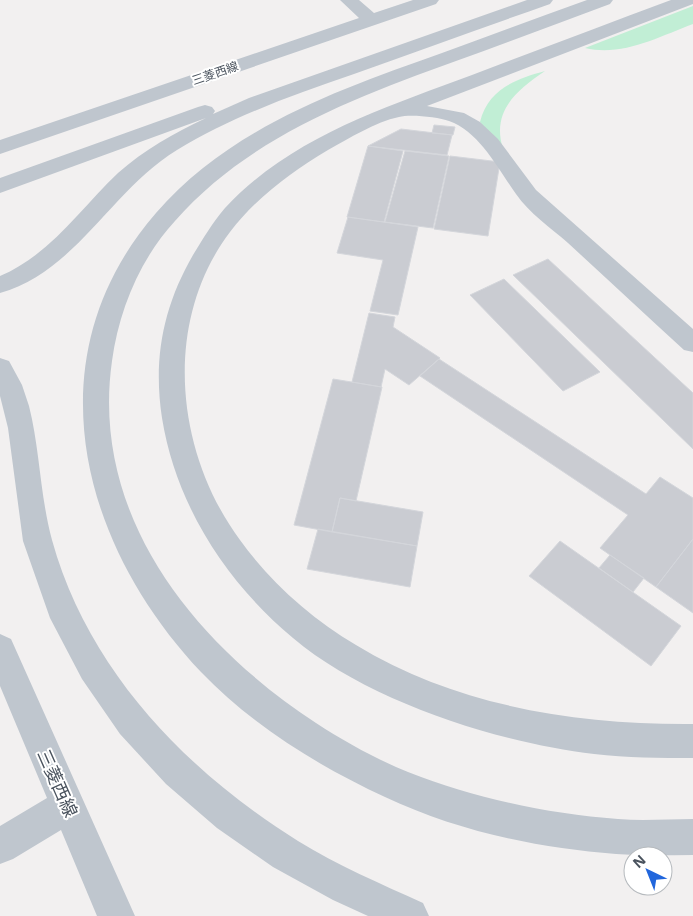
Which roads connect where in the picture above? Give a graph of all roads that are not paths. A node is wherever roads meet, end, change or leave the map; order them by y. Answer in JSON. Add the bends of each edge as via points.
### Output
{"nodes":[{"id":1,"x":348,"y":0,"type":"edge"},
{"id":2,"x":430,"y":0,"type":"edge"},
{"id":3,"x":497,"y":0,"type":"edge"},
{"id":4,"x":522,"y":0,"type":"edge"},
{"id":5,"x":544,"y":0,"type":"edge"},
{"id":6,"x":604,"y":0,"type":"edge"},
{"id":7,"x":687,"y":0,"type":"edge"},
{"id":8,"x":372,"y":20,"type":"junction"},
{"id":9,"x":399,"y":109,"type":"junction"},
{"id":10,"x":0,"y":147,"type":"edge"},
{"id":11,"x":0,"y":174,"type":"edge"},
{"id":12,"x":0,"y":186,"type":"edge"},
{"id":13,"x":0,"y":285,"type":"edge"},
{"id":14,"x":693,"y":343,"type":"edge"},
{"id":15,"x":0,"y":368,"type":"edge"},
{"id":16,"x":0,"y":649,"type":"edge"},
{"id":17,"x":693,"y":741,"type":"edge"},
{"id":18,"x":68,"y":806,"type":"junction"},
{"id":19,"x":693,"y":837,"type":"edge"},
{"id":20,"x":0,"y":846,"type":"edge"},
{"id":21,"x":116,"y":916,"type":"edge"},
{"id":22,"x":410,"y":916,"type":"edge"}],
"edges":[{"from":1,"to":8,"type":"street"},
{"from":2,"to":8,"type":"street","name":"三菱西線"},
{"from":3,"to":11,"type":"street"},
{"from":4,"to":12,"type":"street"},
{"from":5,"to":13,"type":"street","via":[[256,102],[215,121],[142,164],[46,260],[14,281]]},
{"from":6,"to":19,"type":"street","via":[[351,95],[257,142],[201,181],[154,230],[115,299],[99,358],[95,401],[97,431],[103,470],[117,518],[155,590],[186,632],[213,661],[291,726],[387,780],[496,818],[592,834]]},
{"from":7,"to":9,"type":"street"},
{"from":8,"to":10,"type":"street","name":"三菱西線"},
{"from":9,"to":14,"type":"street","via":[[448,115],[475,128],[506,163],[528,195]]},
{"from":9,"to":17,"type":"street","via":[[342,133],[282,171],[229,219],[199,263],[179,313],[171,369],[176,430],[196,492],[227,547],[266,594],[307,630],[370,669],[442,701],[519,725],[600,738]]},
{"from":15,"to":22,"type":"street","via":[[18,412],[31,511],[43,563],[78,643],[132,724],[180,775],[238,823],[340,886]]},
{"from":16,"to":18,"type":"street","name":"三菱西線"},
{"from":18,"to":20,"type":"street"},
{"from":18,"to":21,"type":"street","name":"三菱西線"}]}
